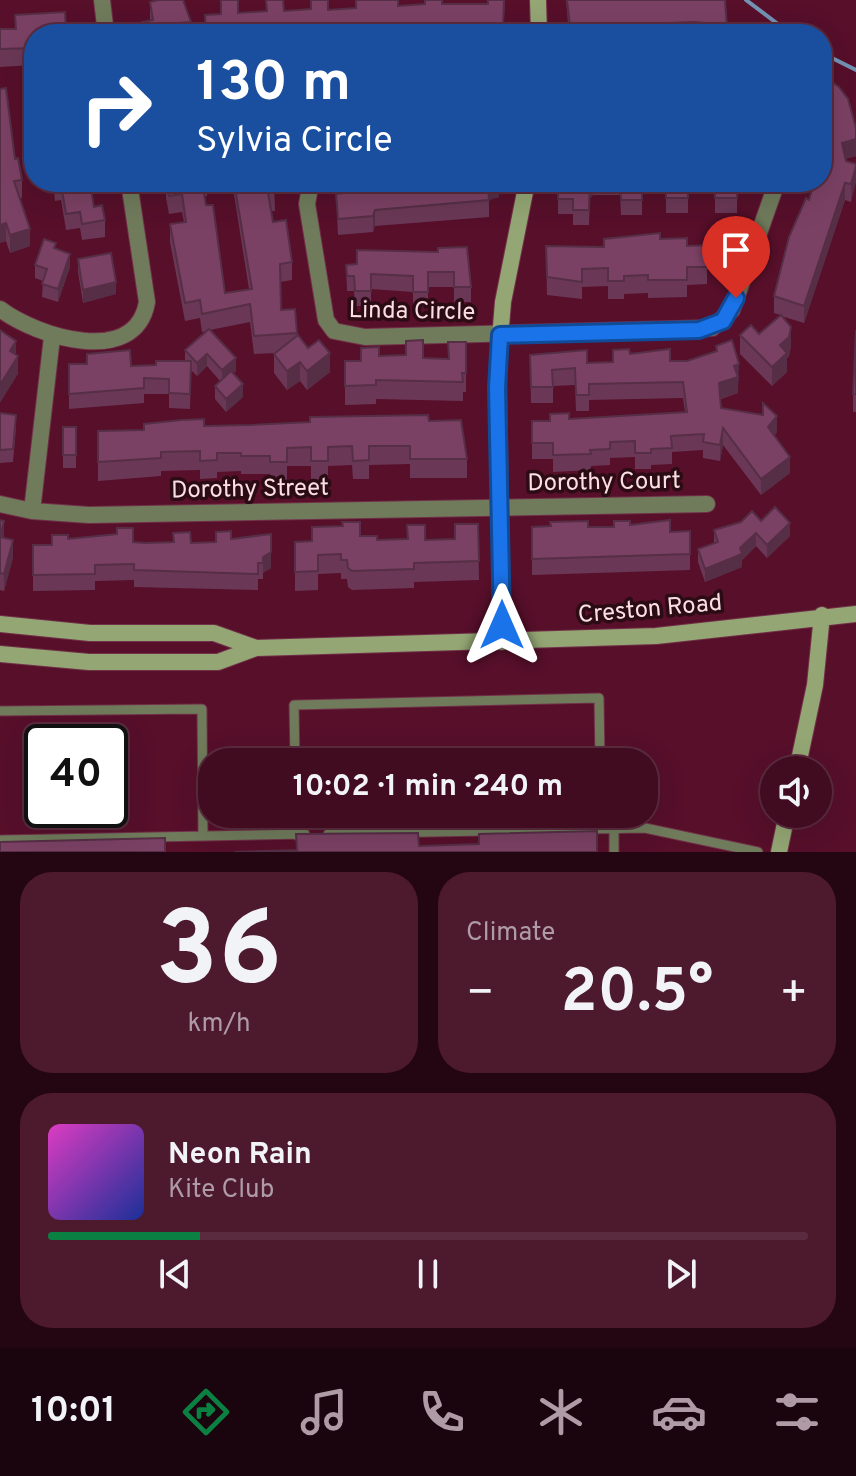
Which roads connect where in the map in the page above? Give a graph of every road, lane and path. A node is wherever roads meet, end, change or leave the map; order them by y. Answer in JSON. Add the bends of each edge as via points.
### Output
{"nodes":[{"id":1,"x":102,"y":0,"type":"edge"},
{"id":2,"x":538,"y":0,"type":"edge"},
{"id":3,"x":105,"y":24,"type":"edge"},
{"id":4,"x":539,"y":24,"type":"edge"},
{"id":5,"x":130,"y":192,"type":"edge"},
{"id":6,"x":309,"y":192,"type":"edge"},
{"id":7,"x":525,"y":192,"type":"edge"},
{"id":8,"x":773,"y":192,"type":"edge"},
{"id":9,"x":0,"y":309,"type":"edge"},
{"id":10,"x":500,"y":335,"type":"junction"},
{"id":11,"x":52,"y":337,"type":"junction"},
{"id":12,"x":0,"y":504,"type":"edge"},
{"id":13,"x":707,"y":504,"type":"dead end"},
{"id":14,"x":501,"y":507,"type":"junction"},
{"id":15,"x":32,"y":511,"type":"junction"},
{"id":16,"x":856,"y":614,"type":"edge"},
{"id":17,"x":822,"y":615,"type":"junction"},
{"id":18,"x":0,"y":624,"type":"edge"},
{"id":19,"x":502,"y":642,"type":"junction"},
{"id":20,"x":256,"y":648,"type":"junction"},
{"id":21,"x":0,"y":654,"type":"edge"},
{"id":22,"x":0,"y":711,"type":"edge"},
{"id":23,"x":295,"y":748,"type":"edge"},
{"id":24,"x":600,"y":748,"type":"edge"},
{"id":25,"x":800,"y":756,"type":"edge"},
{"id":26,"x":296,"y":828,"type":"edge"},
{"id":27,"x":614,"y":828,"type":"joint"},
{"id":28,"x":645,"y":828,"type":"edge"},
{"id":29,"x":784,"y":828,"type":"edge"},
{"id":30,"x":602,"y":829,"type":"joint"},
{"id":31,"x":296,"y":835,"type":"junction"},
{"id":32,"x":203,"y":836,"type":"junction"},
{"id":33,"x":0,"y":840,"type":"edge"},
{"id":34,"x":614,"y":852,"type":"edge"},
{"id":35,"x":758,"y":852,"type":"edge"},
{"id":36,"x":779,"y":852,"type":"edge"}],
"edges":[{"from":1,"to":3,"type":"street"},
{"from":2,"to":4,"type":"main road"},
{"from":5,"to":11,"type":"street","via":[[145,319],[122,338]]},
{"from":6,"to":10,"type":"street","name":"Linda Circle","via":[[323,304],[334,331],[365,337]]},
{"from":7,"to":10,"type":"main road"},
{"from":8,"to":10,"type":"street","via":[[732,310],[712,328]]},
{"from":9,"to":11,"type":"street"},
{"from":10,"to":14,"type":"main road"},
{"from":11,"to":15,"type":"street"},
{"from":12,"to":15,"type":"street","name":"Dorothy Street"},
{"from":13,"to":14,"type":"street","name":"Dorothy Court"},
{"from":14,"to":15,"type":"street","name":"Dorothy Street","via":[[89,515]]},
{"from":14,"to":19,"type":"main road"},
{"from":16,"to":17,"type":"main road","name":"Creston Road"},
{"from":17,"to":19,"type":"main road","name":"Creston Road","via":[[656,636]]},
{"from":17,"to":25,"type":"main road","via":[[817,674]]},
{"from":18,"to":20,"type":"main road","name":"Creston Road","via":[[90,633],[214,633]]},
{"from":19,"to":20,"type":"main road","name":"Creston Road"},
{"from":20,"to":21,"type":"main road","name":"Creston Road","via":[[218,662],[89,662]]},
{"from":22,"to":32,"type":"lane","via":[[202,709]]},
{"from":23,"to":24,"type":"lane","via":[[294,705],[599,698]]},
{"from":26,"to":31,"type":"lane"},
{"from":27,"to":30,"type":"lane"},
{"from":27,"to":34,"type":"lane"},
{"from":28,"to":35,"type":"lane"},
{"from":29,"to":36,"type":"main road"},
{"from":30,"to":31,"type":"lane"},
{"from":31,"to":32,"type":"lane"},
{"from":32,"to":33,"type":"lane"}]}
